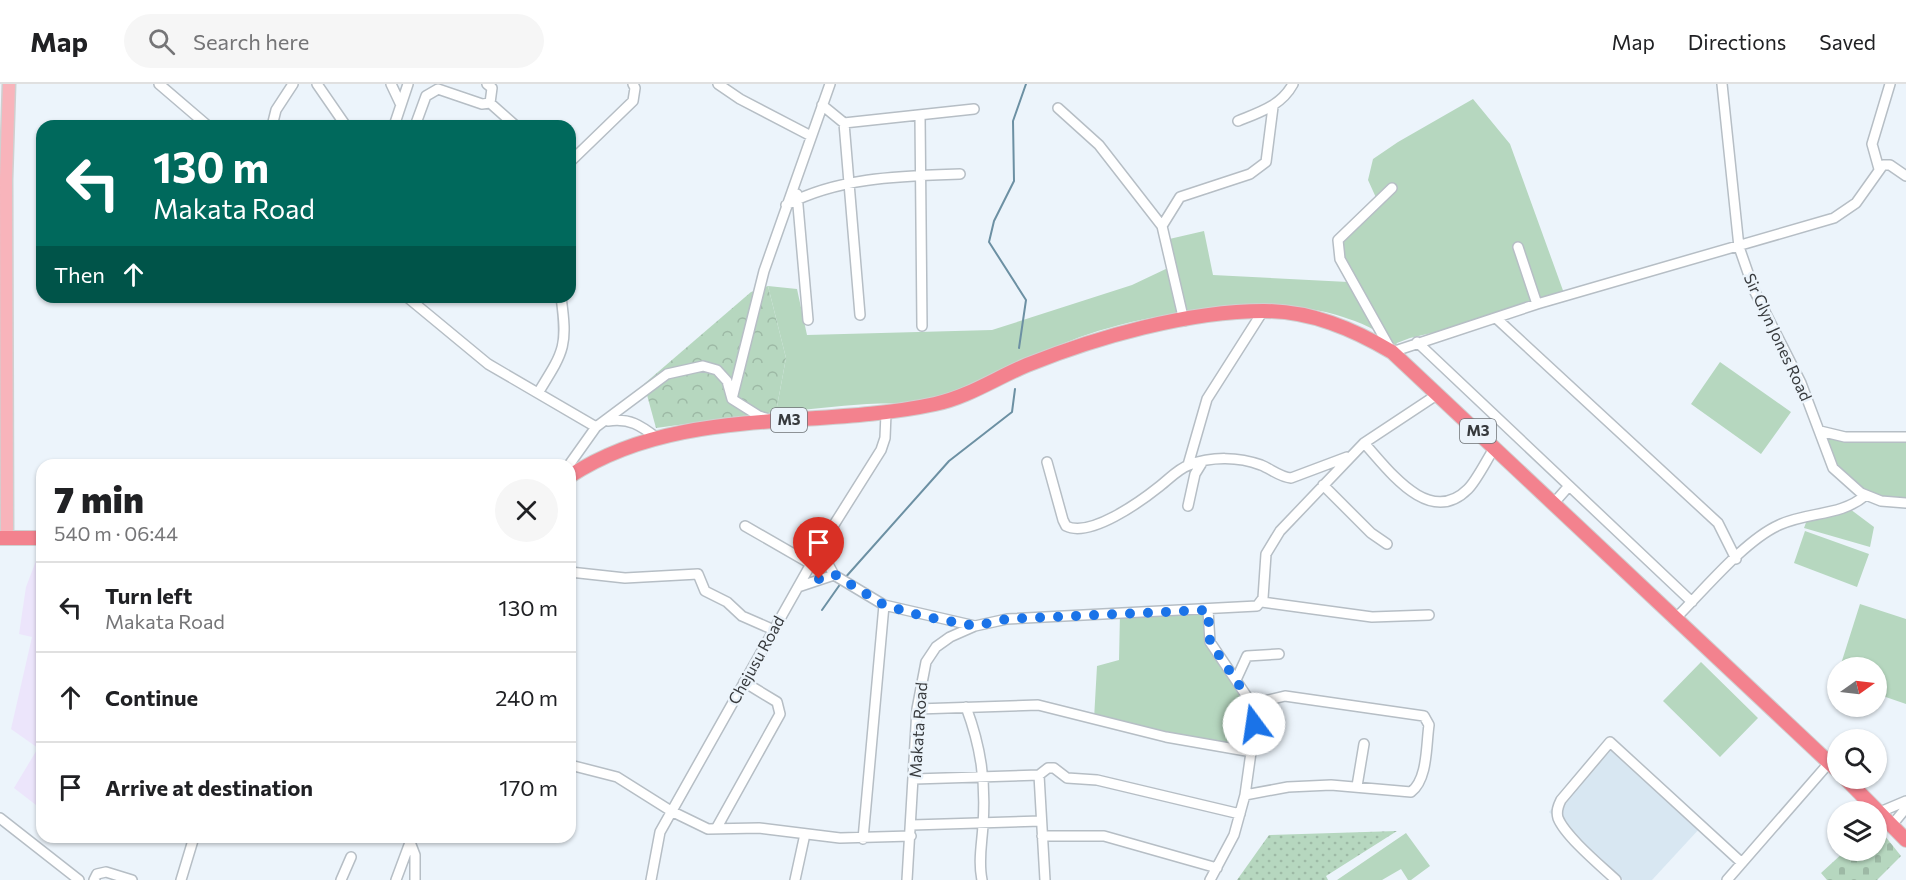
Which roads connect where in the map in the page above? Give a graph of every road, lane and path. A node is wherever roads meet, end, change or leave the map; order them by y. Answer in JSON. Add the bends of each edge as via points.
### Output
{"nodes":[{"id":1,"x":9,"y":84,"type":"edge"},
{"id":2,"x":159,"y":84,"type":"edge"},
{"id":3,"x":294,"y":84,"type":"edge"},
{"id":4,"x":317,"y":84,"type":"edge"},
{"id":5,"x":391,"y":84,"type":"edge"},
{"id":6,"x":408,"y":84,"type":"edge"},
{"id":7,"x":487,"y":84,"type":"edge"},
{"id":8,"x":633,"y":84,"type":"edge"},
{"id":9,"x":718,"y":84,"type":"edge"},
{"id":10,"x":830,"y":84,"type":"edge"},
{"id":11,"x":1293,"y":84,"type":"edge"},
{"id":12,"x":1722,"y":84,"type":"edge"},
{"id":13,"x":1890,"y":84,"type":"edge"},
{"id":14,"x":490,"y":102,"type":"junction"},
{"id":15,"x":400,"y":103,"type":"junction"},
{"id":16,"x":822,"y":105,"type":"junction"},
{"id":17,"x":1273,"y":107,"type":"junction"},
{"id":18,"x":1058,"y":108,"type":"dead end"},
{"id":19,"x":974,"y":109,"type":"dead end"},
{"id":20,"x":920,"y":116,"type":"junction"},
{"id":21,"x":201,"y":120,"type":"edge"},
{"id":22,"x":274,"y":120,"type":"edge"},
{"id":23,"x":342,"y":120,"type":"edge"},
{"id":24,"x":396,"y":120,"type":"edge"},
{"id":25,"x":417,"y":120,"type":"edge"},
{"id":26,"x":510,"y":120,"type":"edge"},
{"id":27,"x":1238,"y":121,"type":"dead end"},
{"id":28,"x":844,"y":123,"type":"junction"},
{"id":29,"x":811,"y":136,"type":"junction"},
{"id":30,"x":576,"y":156,"type":"edge"},
{"id":31,"x":1879,"y":169,"type":"junction"},
{"id":32,"x":960,"y":174,"type":"dead end"},
{"id":33,"x":921,"y":176,"type":"junction"},
{"id":34,"x":1906,"y":176,"type":"edge"},
{"id":35,"x":796,"y":180,"type":"junction"},
{"id":36,"x":849,"y":183,"type":"junction"},
{"id":37,"x":1392,"y":188,"type":"dead end"},
{"id":38,"x":798,"y":199,"type":"junction"},
{"id":39,"x":786,"y":205,"type":"junction"},
{"id":40,"x":1162,"y":226,"type":"junction"},
{"id":41,"x":1518,"y":248,"type":"dead end"},
{"id":42,"x":1739,"y":248,"type":"junction"},
{"id":43,"x":3,"y":272,"type":"edge"},
{"id":44,"x":414,"y":303,"type":"edge"},
{"id":45,"x":562,"y":303,"type":"edge"},
{"id":46,"x":1538,"y":304,"type":"junction"},
{"id":47,"x":1263,"y":311,"type":"junction"},
{"id":48,"x":860,"y":315,"type":"dead end"},
{"id":49,"x":1496,"y":318,"type":"junction"},
{"id":50,"x":807,"y":320,"type":"dead end"},
{"id":51,"x":1184,"y":321,"type":"junction"},
{"id":52,"x":922,"y":326,"type":"dead end"},
{"id":53,"x":1417,"y":342,"type":"junction"},
{"id":54,"x":1392,"y":352,"type":"junction"},
{"id":55,"x":538,"y":393,"type":"junction"},
{"id":56,"x":1438,"y":394,"type":"junction"},
{"id":57,"x":732,"y":399,"type":"junction"},
{"id":58,"x":886,"y":413,"type":"junction"},
{"id":59,"x":606,"y":421,"type":"junction"},
{"id":60,"x":777,"y":421,"type":"junction"},
{"id":61,"x":596,"y":428,"type":"junction"},
{"id":62,"x":1820,"y":431,"type":"junction"},
{"id":63,"x":1906,"y":437,"type":"edge"},
{"id":64,"x":657,"y":438,"type":"junction"},
{"id":65,"x":1364,"y":444,"type":"junction"},
{"id":66,"x":1495,"y":447,"type":"junction"},
{"id":67,"x":1351,"y":456,"type":"junction"},
{"id":68,"x":573,"y":459,"type":"edge"},
{"id":69,"x":1047,"y":462,"type":"dead end"},
{"id":70,"x":1192,"y":467,"type":"junction"},
{"id":71,"x":576,"y":473,"type":"edge"},
{"id":72,"x":1323,"y":485,"type":"junction"},
{"id":73,"x":1568,"y":487,"type":"junction"},
{"id":74,"x":1866,"y":495,"type":"junction"},
{"id":75,"x":1554,"y":502,"type":"junction"},
{"id":76,"x":1906,"y":503,"type":"edge"},
{"id":77,"x":1188,"y":506,"type":"dead end"},
{"id":78,"x":745,"y":526,"type":"dead end"},
{"id":79,"x":4,"y":538,"type":"edge"},
{"id":80,"x":36,"y":538,"type":"edge"},
{"id":81,"x":825,"y":539,"type":"junction"},
{"id":82,"x":1387,"y":544,"type":"dead end"},
{"id":83,"x":1736,"y":559,"type":"junction"},
{"id":84,"x":811,"y":564,"type":"junction"},
{"id":85,"x":576,"y":573,"type":"edge"},
{"id":86,"x":834,"y":574,"type":"junction"},
{"id":87,"x":798,"y":587,"type":"junction"},
{"id":88,"x":1262,"y":602,"type":"junction"},
{"id":89,"x":1692,"y":602,"type":"junction"},
{"id":90,"x":884,"y":605,"type":"junction"},
{"id":91,"x":1208,"y":610,"type":"junction"},
{"id":92,"x":1429,"y":615,"type":"dead end"},
{"id":93,"x":1676,"y":618,"type":"junction"},
{"id":94,"x":975,"y":626,"type":"junction"},
{"id":95,"x":774,"y":630,"type":"junction"},
{"id":96,"x":1279,"y":654,"type":"dead end"},
{"id":97,"x":1236,"y":680,"type":"junction"},
{"id":98,"x":744,"y":682,"type":"junction"},
{"id":99,"x":1252,"y":704,"type":"junction"},
{"id":100,"x":966,"y":707,"type":"junction"},
{"id":101,"x":917,"y":709,"type":"junction"},
{"id":102,"x":1364,"y":744,"type":"dead end"},
{"id":103,"x":1252,"y":752,"type":"junction"},
{"id":104,"x":1827,"y":761,"type":"edge"},
{"id":105,"x":576,"y":767,"type":"edge"},
{"id":106,"x":1827,"y":773,"type":"edge"},
{"id":107,"x":1040,"y":776,"type":"junction"},
{"id":108,"x":982,"y":778,"type":"junction"},
{"id":109,"x":914,"y":779,"type":"junction"},
{"id":110,"x":1356,"y":786,"type":"junction"},
{"id":111,"x":1856,"y":789,"type":"edge"},
{"id":112,"x":1245,"y":795,"type":"junction"},
{"id":113,"x":1869,"y":801,"type":"edge"},
{"id":114,"x":1906,"y":801,"type":"edge"},
{"id":115,"x":1906,"y":808,"type":"edge"},
{"id":116,"x":1887,"y":809,"type":"edge"},
{"id":117,"x":671,"y":811,"type":"junction"},
{"id":118,"x":1240,"y":814,"type":"junction"},
{"id":119,"x":0,"y":818,"type":"edge"},
{"id":120,"x":1887,"y":820,"type":"edge"},
{"id":121,"x":1041,"y":821,"type":"junction"},
{"id":122,"x":984,"y":823,"type":"junction"},
{"id":123,"x":1892,"y":825,"type":"junction"},
{"id":124,"x":716,"y":829,"type":"junction"},
{"id":125,"x":911,"y":830,"type":"junction"},
{"id":126,"x":804,"y":834,"type":"junction"},
{"id":127,"x":1042,"y":836,"type":"junction"},
{"id":128,"x":863,"y":838,"type":"junction"},
{"id":129,"x":1906,"y":840,"type":"edge"},
{"id":130,"x":193,"y":843,"type":"edge"},
{"id":131,"x":410,"y":843,"type":"edge"},
{"id":132,"x":412,"y":843,"type":"edge"},
{"id":133,"x":351,"y":857,"type":"dead end"},
{"id":134,"x":1742,"y":863,"type":"junction"},
{"id":135,"x":1217,"y":868,"type":"junction"},
{"id":136,"x":1610,"y":878,"type":"edge"},
{"id":137,"x":400,"y":879,"type":"edge"},
{"id":138,"x":79,"y":880,"type":"edge"},
{"id":139,"x":94,"y":880,"type":"edge"},
{"id":140,"x":132,"y":880,"type":"edge"},
{"id":141,"x":181,"y":880,"type":"edge"},
{"id":142,"x":341,"y":880,"type":"edge"},
{"id":143,"x":416,"y":880,"type":"edge"},
{"id":144,"x":651,"y":880,"type":"edge"},
{"id":145,"x":795,"y":880,"type":"edge"},
{"id":146,"x":907,"y":880,"type":"edge"},
{"id":147,"x":982,"y":880,"type":"edge"},
{"id":148,"x":1045,"y":880,"type":"edge"},
{"id":149,"x":1210,"y":880,"type":"edge"},
{"id":150,"x":1727,"y":880,"type":"edge"}],
"edges":[{"from":1,"to":43,"type":"main road"},
{"from":2,"to":21,"type":"street"},
{"from":3,"to":22,"type":"street"},
{"from":4,"to":23,"type":"street"},
{"from":5,"to":15,"type":"street"},
{"from":6,"to":15,"type":"street"},
{"from":7,"to":14,"type":"street","via":[[492,88]]},
{"from":8,"to":30,"type":"street","via":[[633,101]]},
{"from":9,"to":29,"type":"street"},
{"from":10,"to":16,"type":"street"},
{"from":11,"to":17,"type":"street"},
{"from":12,"to":42,"type":"street","name":"Sir Glyn Jones Road"},
{"from":13,"to":31,"type":"street","via":[[1872,144]]},
{"from":14,"to":25,"type":"street","via":[[482,104],[438,89],[426,96]]},
{"from":14,"to":26,"type":"street"},
{"from":15,"to":24,"type":"street"},
{"from":16,"to":28,"type":"street"},
{"from":16,"to":29,"type":"street"},
{"from":17,"to":27,"type":"street"},
{"from":17,"to":40,"type":"street","via":[[1266,162],[1250,174],[1180,197]]},
{"from":18,"to":40,"type":"street","via":[[1095,140]]},
{"from":19,"to":20,"type":"street"},
{"from":20,"to":28,"type":"street"},
{"from":20,"to":33,"type":"street"},
{"from":28,"to":36,"type":"street"},
{"from":29,"to":35,"type":"street"},
{"from":31,"to":34,"type":"street","via":[[1890,165]]},
{"from":31,"to":42,"type":"street","via":[[1856,203],[1842,215]]},
{"from":32,"to":33,"type":"street"},
{"from":33,"to":36,"type":"street"},
{"from":33,"to":52,"type":"street"},
{"from":35,"to":38,"type":"street"},
{"from":35,"to":39,"type":"street"},
{"from":36,"to":38,"type":"street"},
{"from":36,"to":48,"type":"street"},
{"from":37,"to":54,"type":"street","via":[[1338,240],[1340,259]]},
{"from":38,"to":39,"type":"street"},
{"from":38,"to":50,"type":"street"},
{"from":39,"to":57,"type":"street","via":[[764,272]]},
{"from":40,"to":51,"type":"street"},
{"from":41,"to":46,"type":"street"},
{"from":42,"to":46,"type":"street"},
{"from":42,"to":62,"type":"street","name":"Sir Glyn Jones Road","via":[[1754,290],[1801,382]]},
{"from":43,"to":79,"type":"main road"},
{"from":44,"to":55,"type":"street","via":[[468,350]]},
{"from":45,"to":55,"type":"street","via":[[565,342]]},
{"from":46,"to":49,"type":"street"},
{"from":47,"to":51,"type":"highway","number":"M3"},
{"from":47,"to":54,"type":"highway","number":"M3","via":[[1298,314],[1336,324]]},
{"from":47,"to":70,"type":"street","via":[[1207,399]]},
{"from":49,"to":53,"type":"street"},
{"from":49,"to":83,"type":"street","via":[[1718,523]]},
{"from":51,"to":58,"type":"highway","number":"M3","via":[[1126,332],[1028,365],[952,400]]},
{"from":53,"to":54,"type":"street"},
{"from":53,"to":73,"type":"street"},
{"from":54,"to":56,"type":"highway","number":"M3"},
{"from":55,"to":61,"type":"street"},
{"from":56,"to":65,"type":"street"},
{"from":56,"to":66,"type":"highway","number":"M3"},
{"from":57,"to":59,"type":"street","via":[[727,381],[717,370],[703,366],[667,374]]},
{"from":57,"to":60,"type":"street","via":[[759,416]]},
{"from":58,"to":60,"type":"highway","number":"M3"},
{"from":58,"to":81,"type":"street","name":"Chejusu Road","via":[[881,450]]},
{"from":59,"to":61,"type":"street"},
{"from":59,"to":64,"type":"street","via":[[625,419],[638,423]]},
{"from":60,"to":64,"type":"highway","number":"M3"},
{"from":61,"to":68,"type":"street"},
{"from":62,"to":63,"type":"street","via":[[1845,436]]},
{"from":62,"to":74,"type":"street","name":"Sir Glyn Jones Road","via":[[1833,468]]},
{"from":64,"to":71,"type":"highway","number":"M3","via":[[625,447]]},
{"from":65,"to":66,"type":"street","via":[[1415,495],[1434,502],[1448,500],[1468,489]]},
{"from":65,"to":67,"type":"street"},
{"from":66,"to":75,"type":"highway","number":"M3"},
{"from":67,"to":70,"type":"street","via":[[1291,478],[1249,462],[1215,459]]},
{"from":67,"to":72,"type":"street"},
{"from":69,"to":70,"type":"street","via":[[1063,520],[1066,526],[1081,530],[1099,524]]},
{"from":70,"to":77,"type":"street"},
{"from":72,"to":82,"type":"street"},
{"from":72,"to":88,"type":"street","via":[[1268,549]]},
{"from":73,"to":75,"type":"street"},
{"from":73,"to":89,"type":"street"},
{"from":74,"to":76,"type":"street","name":"Sir Glyn Jones Road"},
{"from":74,"to":83,"type":"street","via":[[1850,507],[1779,525]]},
{"from":75,"to":93,"type":"highway","number":"M3"},
{"from":78,"to":84,"type":"street"},
{"from":79,"to":80,"type":"highway"},
{"from":81,"to":84,"type":"street","name":"Chejusu Road"},
{"from":81,"to":86,"type":"street","via":[[828,564]]},
{"from":83,"to":89,"type":"street"},
{"from":84,"to":87,"type":"street","name":"Chejusu Road"},
{"from":85,"to":95,"type":"street","via":[[625,578],[698,574],[705,591],[727,602],[742,616]]},
{"from":86,"to":87,"type":"street"},
{"from":86,"to":90,"type":"street"},
{"from":87,"to":95,"type":"street","name":"Chejusu Road"},
{"from":88,"to":91,"type":"street","name":"Makata Road","via":[[1246,608]]},
{"from":88,"to":92,"type":"street","via":[[1372,617]]},
{"from":89,"to":93,"type":"street"},
{"from":90,"to":94,"type":"street"},
{"from":90,"to":128,"type":"street"},
{"from":91,"to":94,"type":"street","name":"Makata Road","via":[[1007,619]]},
{"from":91,"to":97,"type":"street","via":[[1210,642]]},
{"from":93,"to":104,"type":"highway","number":"M3"},
{"from":94,"to":101,"type":"street","name":"Makata Road","via":[[944,640],[929,655],[923,668]]},
{"from":95,"to":98,"type":"street","name":"Chejusu Road"},
{"from":96,"to":97,"type":"street","via":[[1247,656]]},
{"from":97,"to":99,"type":"street"},
{"from":98,"to":117,"type":"street","name":"Chejusu Road"},
{"from":98,"to":124,"type":"street","via":[[777,702],[780,714]]},
{"from":99,"to":103,"type":"street"},
{"from":99,"to":110,"type":"street","via":[[1285,696],[1428,719],[1422,776],[1414,790],[1405,793]]},
{"from":100,"to":101,"type":"street"},
{"from":100,"to":103,"type":"street","via":[[1038,705],[1166,737]]},
{"from":100,"to":108,"type":"street","via":[[980,746]]},
{"from":101,"to":109,"type":"street","name":"Makata Road"},
{"from":102,"to":110,"type":"street"},
{"from":103,"to":112,"type":"street"},
{"from":105,"to":117,"type":"street","via":[[617,777]]},
{"from":106,"to":134,"type":"street"},
{"from":107,"to":108,"type":"street"},
{"from":107,"to":118,"type":"street","via":[[1051,767],[1070,778],[1097,780]]},
{"from":107,"to":121,"type":"street"},
{"from":108,"to":109,"type":"street"},
{"from":108,"to":122,"type":"street"},
{"from":109,"to":125,"type":"street","name":"Makata Road"},
{"from":110,"to":112,"type":"street","via":[[1302,786]]},
{"from":111,"to":113,"type":"highway"},
{"from":112,"to":118,"type":"street"},
{"from":114,"to":116,"type":"street"},
{"from":115,"to":123,"type":"street"},
{"from":117,"to":124,"type":"street","via":[[701,827]]},
{"from":117,"to":144,"type":"street","name":"Chejusu Road","via":[[658,838]]},
{"from":118,"to":135,"type":"street"},
{"from":119,"to":138,"type":"street"},
{"from":120,"to":123,"type":"highway"},
{"from":121,"to":122,"type":"street"},
{"from":121,"to":127,"type":"street"},
{"from":122,"to":125,"type":"street"},
{"from":122,"to":147,"type":"street"},
{"from":123,"to":129,"type":"highway"},
{"from":124,"to":126,"type":"street","via":[[759,828]]},
{"from":125,"to":128,"type":"street"},
{"from":125,"to":146,"type":"street","name":"Makata Road"},
{"from":126,"to":128,"type":"street"},
{"from":126,"to":145,"type":"street"},
{"from":127,"to":135,"type":"street","via":[[1104,836]]},
{"from":127,"to":148,"type":"street"},
{"from":130,"to":141,"type":"street"},
{"from":131,"to":137,"type":"street"},
{"from":132,"to":143,"type":"street"},
{"from":133,"to":142,"type":"street"},
{"from":134,"to":136,"type":"street","via":[[1610,742],[1561,800],[1557,811],[1560,821]]},
{"from":134,"to":150,"type":"street"},
{"from":135,"to":149,"type":"street"},
{"from":139,"to":140,"type":"street","via":[[104,872]]}]}
